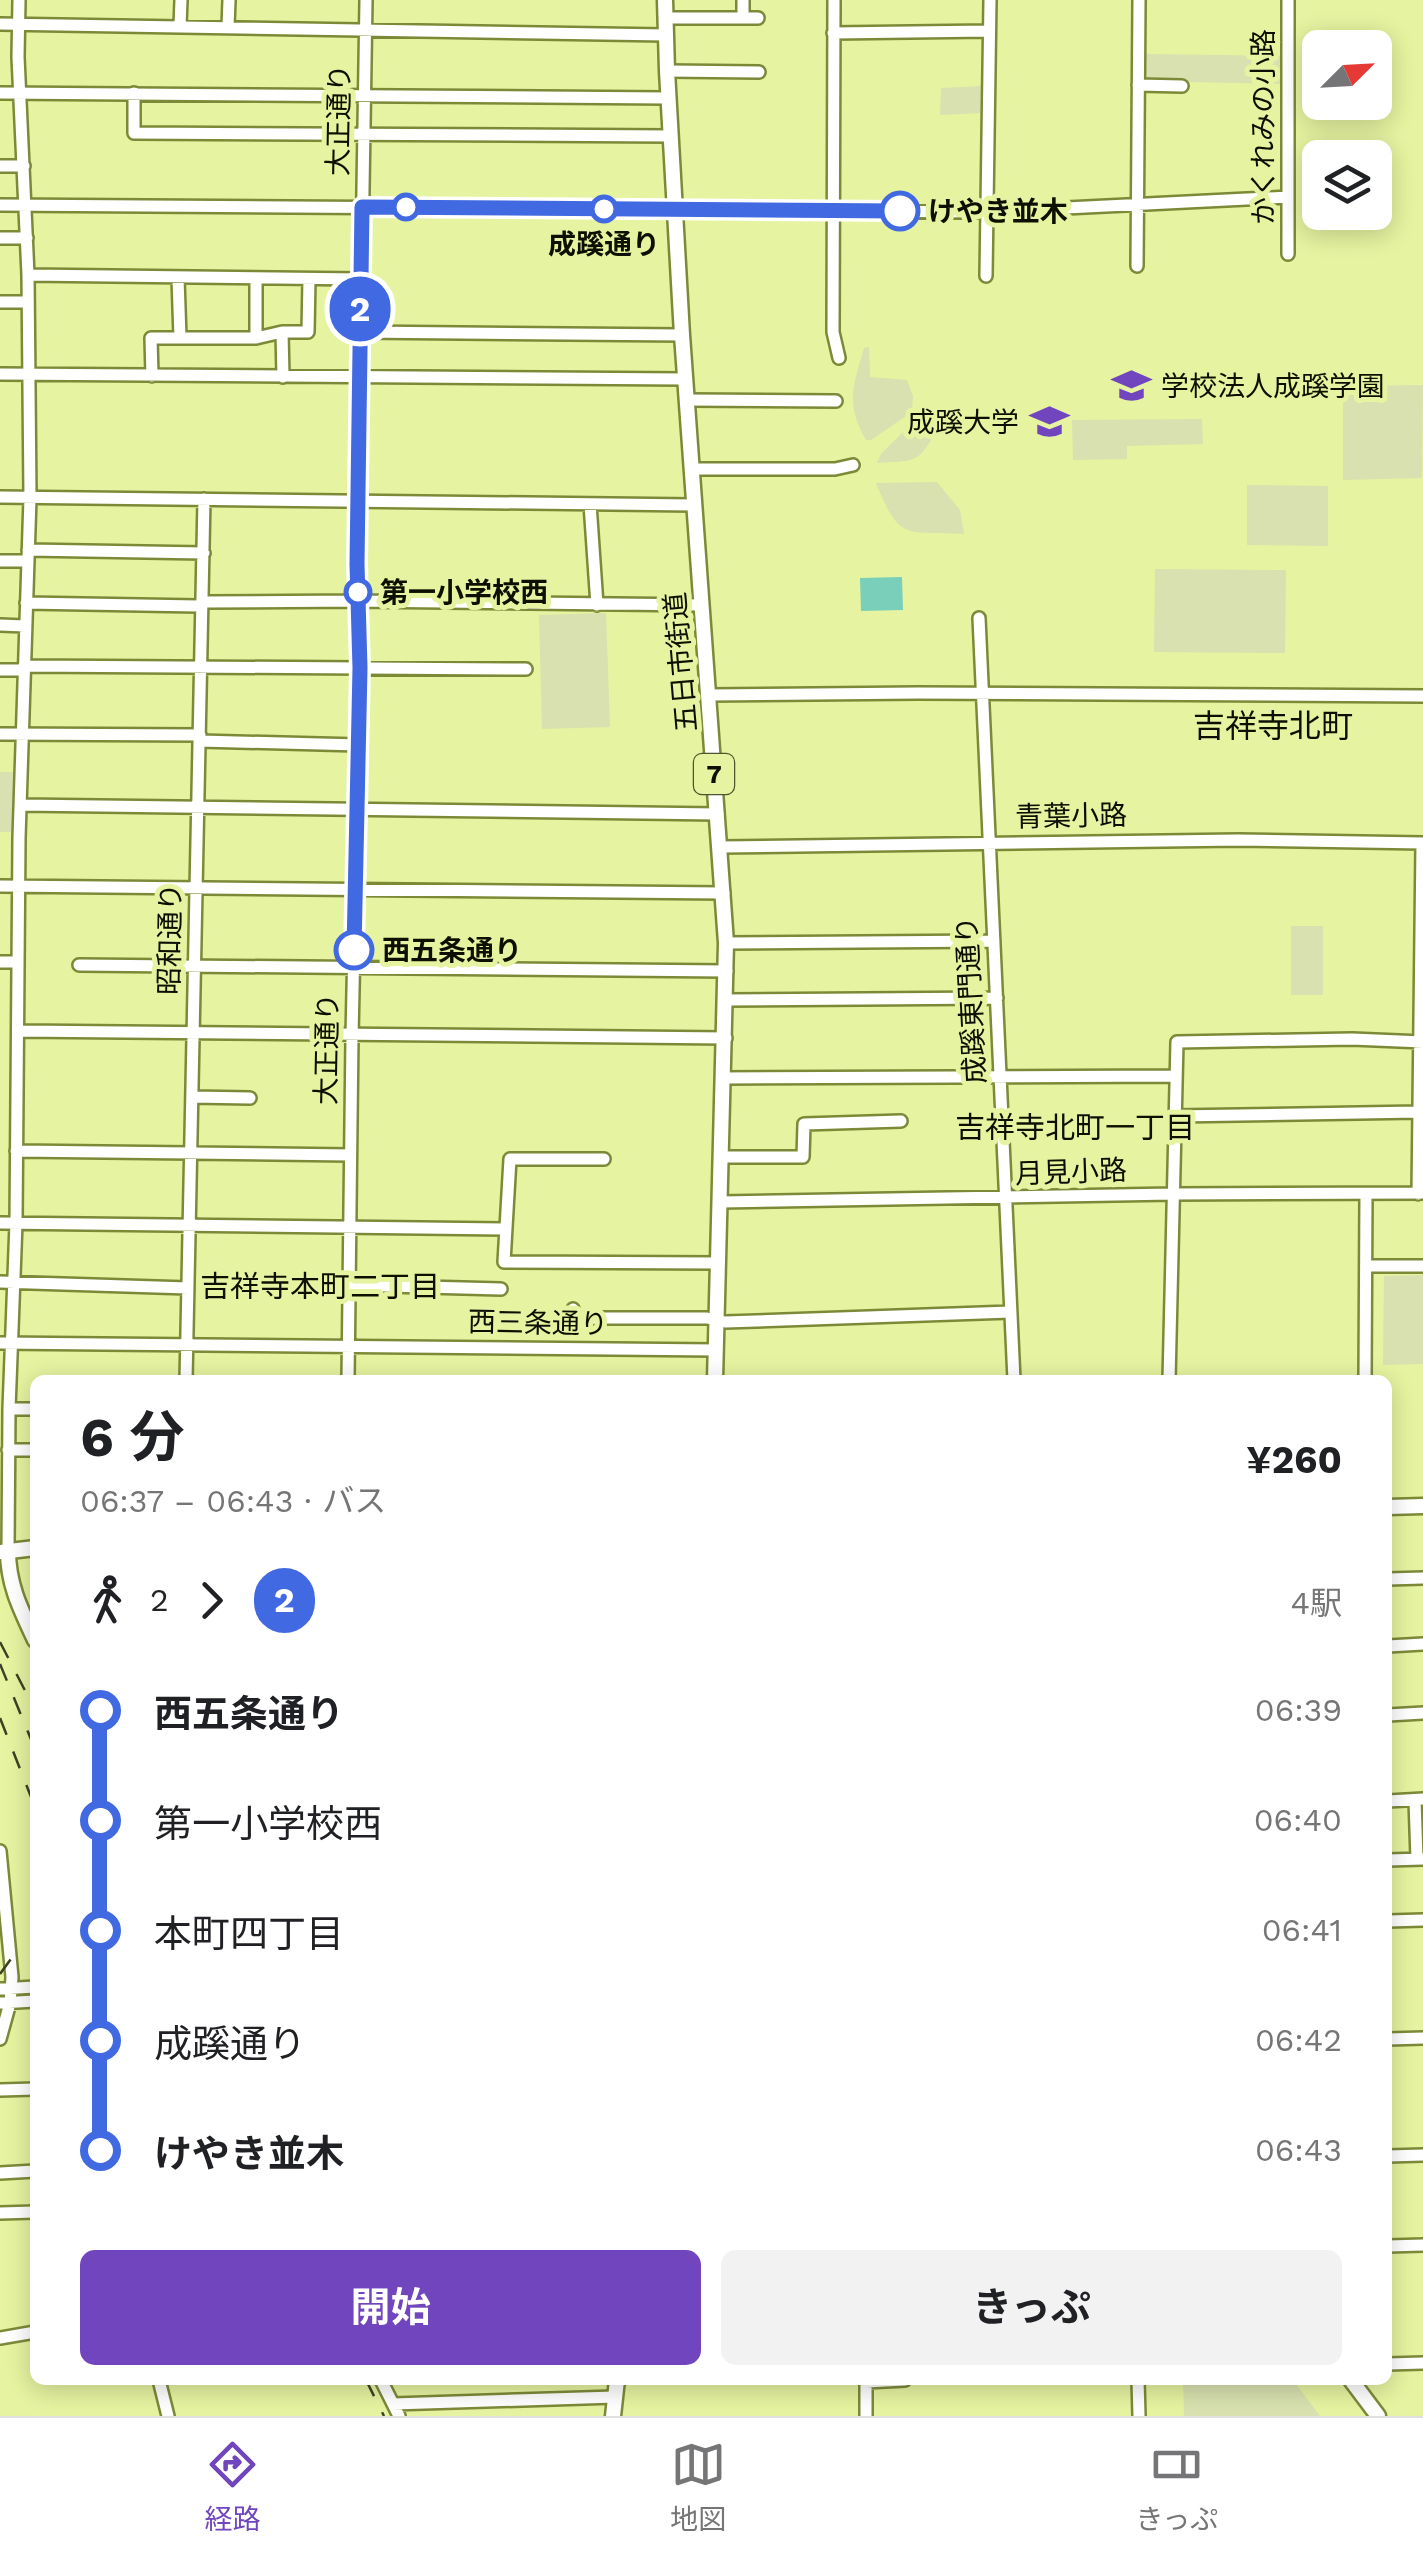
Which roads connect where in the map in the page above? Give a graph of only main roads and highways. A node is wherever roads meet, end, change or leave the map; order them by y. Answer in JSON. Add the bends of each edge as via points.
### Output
{"nodes":[{"id":1,"x":666,"y":0,"type":"edge"},
{"id":2,"x":715,"y":1375,"type":"edge"},
{"id":3,"x":1423,"y":1506,"type":"edge"},
{"id":4,"x":1392,"y":1507,"type":"edge"},
{"id":5,"x":30,"y":1549,"type":"edge"},
{"id":6,"x":4,"y":1552,"type":"edge"},
{"id":7,"x":30,"y":1630,"type":"edge"},
{"id":8,"x":616,"y":2385,"type":"edge"},
{"id":9,"x":1355,"y":2385,"type":"edge"},
{"id":10,"x":613,"y":2416,"type":"edge"},
{"id":11,"x":1378,"y":2416,"type":"edge"}],
"edges":[{"from":1,"to":2,"type":"main road","name":"五日市街道","number":"7","via":[[674,210],[726,943]]},
{"from":3,"to":4,"type":"main road"},
{"from":5,"to":6,"type":"main road"},
{"from":6,"to":7,"type":"main road"},
{"from":8,"to":10,"type":"main road"},
{"from":9,"to":11,"type":"main road"}]}
